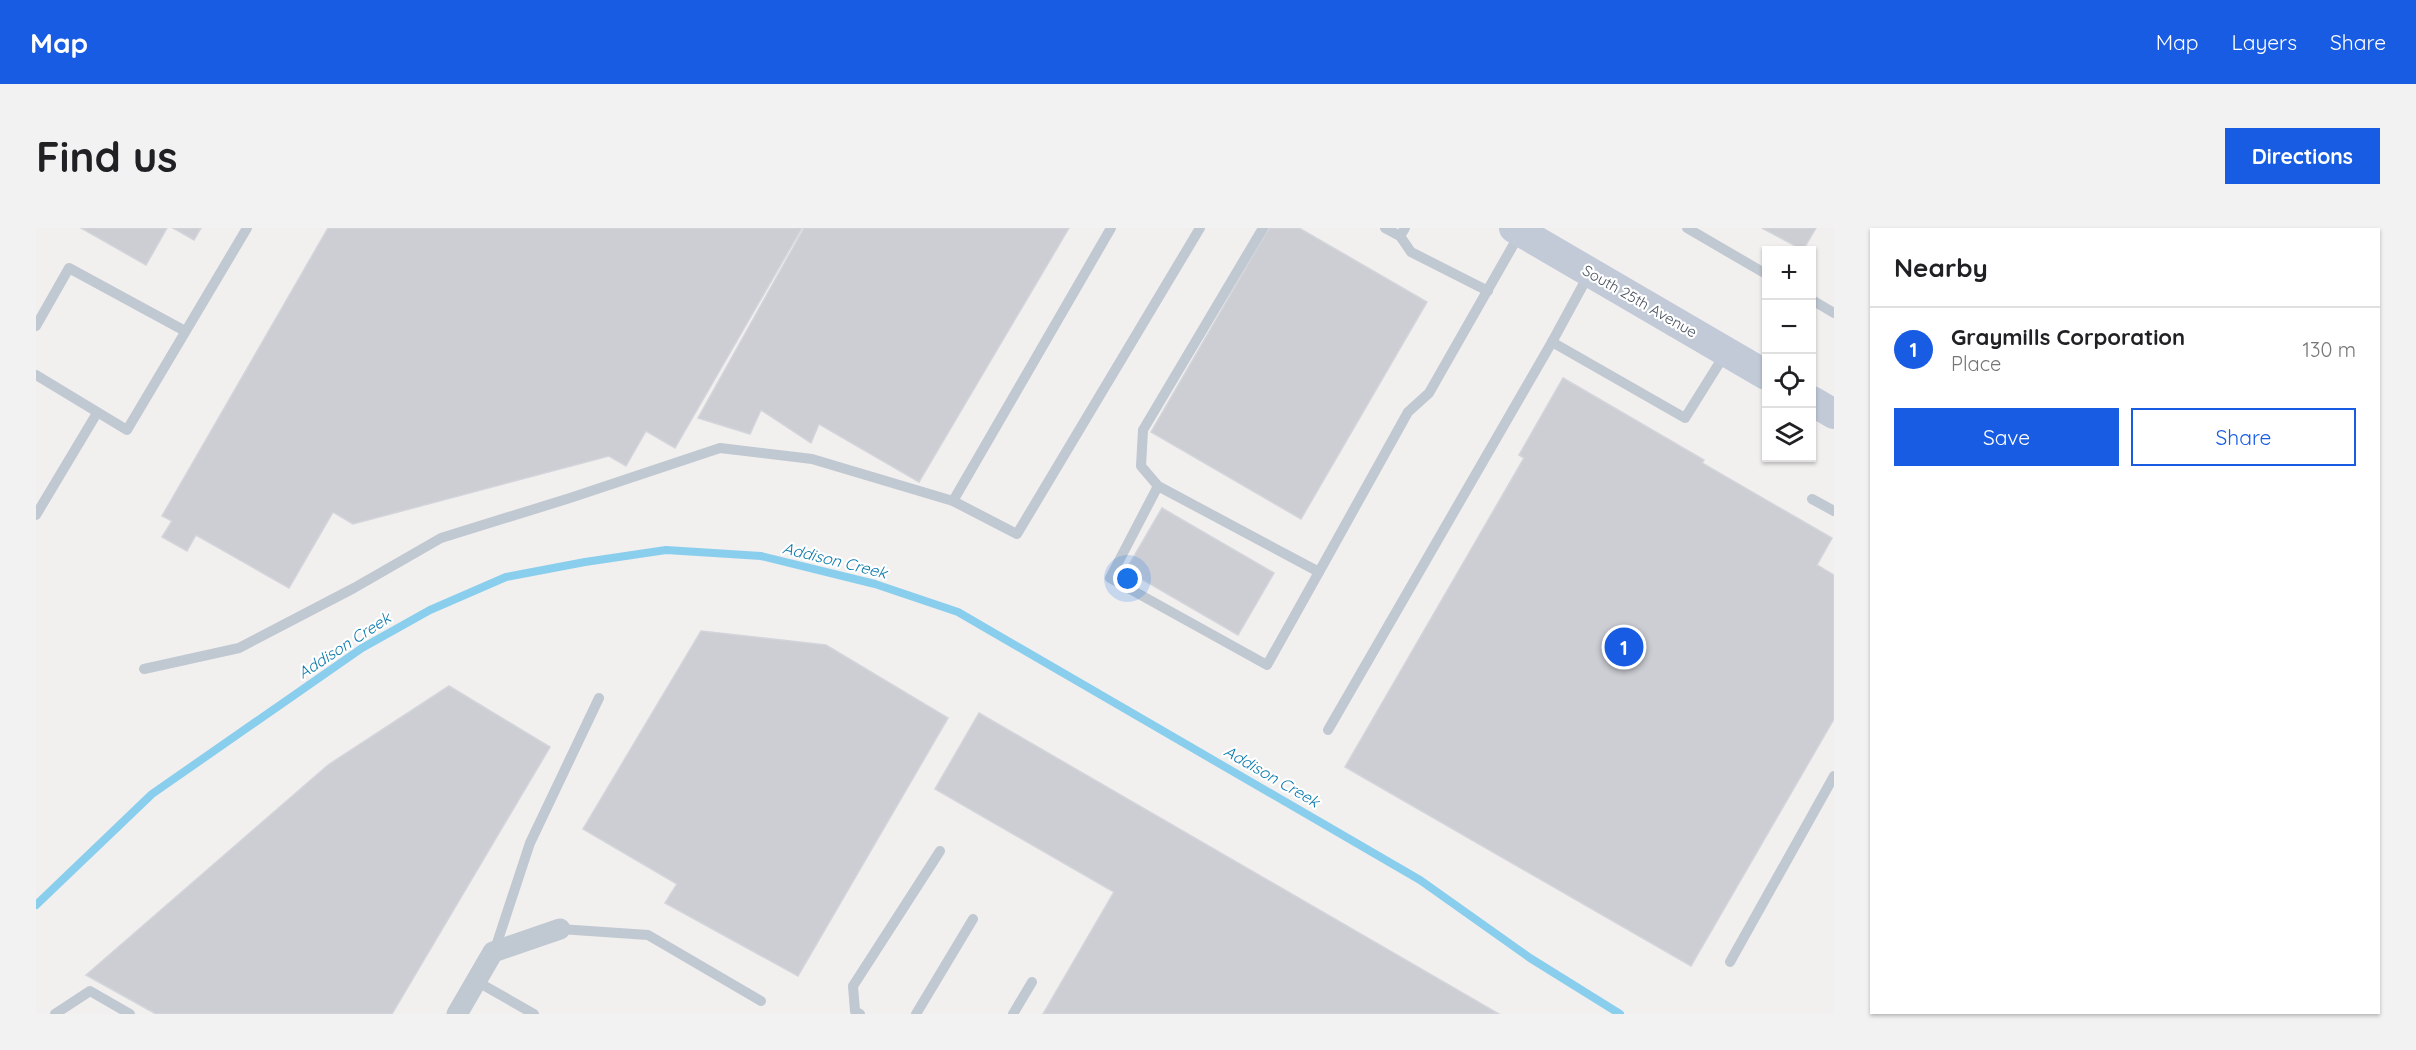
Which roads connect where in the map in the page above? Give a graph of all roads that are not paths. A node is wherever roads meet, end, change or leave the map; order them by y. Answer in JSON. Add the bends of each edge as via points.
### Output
{"nodes":[{"id":1,"x":248,"y":228,"type":"edge"},
{"id":2,"x":1111,"y":228,"type":"edge"},
{"id":3,"x":1200,"y":228,"type":"edge"},
{"id":4,"x":1263,"y":228,"type":"edge"},
{"id":5,"x":1385,"y":228,"type":"edge"},
{"id":6,"x":1687,"y":228,"type":"edge"},
{"id":7,"x":1518,"y":230,"type":"edge"},
{"id":8,"x":1402,"y":232,"type":"edge"},
{"id":9,"x":1762,"y":271,"type":"edge"},
{"id":10,"x":1590,"y":272,"type":"junction"},
{"id":11,"x":1488,"y":291,"type":"junction"},
{"id":12,"x":1816,"y":302,"type":"edge"},
{"id":13,"x":1834,"y":313,"type":"edge"},
{"id":14,"x":36,"y":326,"type":"edge"},
{"id":15,"x":185,"y":331,"type":"junction"},
{"id":16,"x":1552,"y":342,"type":"junction"},
{"id":17,"x":1727,"y":351,"type":"junction"},
{"id":18,"x":1762,"y":372,"type":"edge"},
{"id":19,"x":36,"y":375,"type":"edge"},
{"id":20,"x":1816,"y":403,"type":"edge"},
{"id":21,"x":97,"y":412,"type":"junction"},
{"id":22,"x":1834,"y":414,"type":"edge"},
{"id":23,"x":1158,"y":486,"type":"junction"},
{"id":24,"x":1812,"y":499,"type":"dead end"},
{"id":25,"x":953,"y":501,"type":"junction"},
{"id":26,"x":1834,"y":511,"type":"edge"},
{"id":27,"x":36,"y":515,"type":"edge"},
{"id":28,"x":1319,"y":572,"type":"junction"},
{"id":29,"x":144,"y":669,"type":"dead end"},
{"id":30,"x":599,"y":698,"type":"dead end"},
{"id":31,"x":1328,"y":730,"type":"dead end"},
{"id":32,"x":1834,"y":776,"type":"edge"},
{"id":33,"x":940,"y":851,"type":"dead end"},
{"id":34,"x":973,"y":919,"type":"dead end"},
{"id":35,"x":560,"y":929,"type":"joint"},
{"id":36,"x":494,"y":952,"type":"junction"},
{"id":37,"x":1730,"y":962,"type":"dead end"},
{"id":38,"x":476,"y":981,"type":"junction"},
{"id":39,"x":1032,"y":982,"type":"dead end"},
{"id":40,"x":761,"y":1001,"type":"dead end"},
{"id":41,"x":55,"y":1014,"type":"edge"},
{"id":42,"x":130,"y":1014,"type":"edge"},
{"id":43,"x":457,"y":1014,"type":"edge"},
{"id":44,"x":534,"y":1014,"type":"edge"},
{"id":45,"x":860,"y":1014,"type":"edge"},
{"id":46,"x":916,"y":1014,"type":"edge"},
{"id":47,"x":1013,"y":1014,"type":"edge"}],
"edges":[{"from":1,"to":15,"type":"lane"},
{"from":2,"to":25,"type":"lane"},
{"from":3,"to":25,"type":"lane","via":[[1017,534]]},
{"from":4,"to":23,"type":"lane","via":[[1143,430],[1141,466]]},
{"from":5,"to":8,"type":"lane"},
{"from":6,"to":9,"type":"lane"},
{"from":7,"to":10,"type":"main road","name":"South 25th Avenue"},
{"from":7,"to":11,"type":"lane"},
{"from":8,"to":11,"type":"lane","via":[[1411,252]]},
{"from":10,"to":16,"type":"lane"},
{"from":10,"to":17,"type":"main road","name":"South 25th Avenue"},
{"from":11,"to":28,"type":"lane","via":[[1429,393],[1408,412]]},
{"from":12,"to":13,"type":"lane"},
{"from":14,"to":15,"type":"lane","via":[[69,268]]},
{"from":15,"to":21,"type":"lane","via":[[127,430]]},
{"from":16,"to":17,"type":"lane","via":[[1685,418]]},
{"from":16,"to":31,"type":"lane"},
{"from":17,"to":18,"type":"main road","name":"South 25th Avenue"},
{"from":19,"to":21,"type":"lane"},
{"from":20,"to":22,"type":"main road"},
{"from":21,"to":27,"type":"lane"},
{"from":23,"to":28,"type":"lane"},
{"from":23,"to":28,"type":"lane","via":[[1110,578],[1268,665]]},
{"from":24,"to":26,"type":"lane"},
{"from":25,"to":29,"type":"lane","via":[[812,459],[720,448],[441,538],[239,648]]},
{"from":30,"to":36,"type":"lane","via":[[530,843]]},
{"from":32,"to":37,"type":"lane"},
{"from":33,"to":45,"type":"lane","via":[[853,986],[855,1011]]},
{"from":34,"to":46,"type":"lane"},
{"from":35,"to":36,"type":"street"},
{"from":35,"to":40,"type":"lane","via":[[648,935]]},
{"from":36,"to":38,"type":"street"},
{"from":38,"to":43,"type":"street"},
{"from":38,"to":44,"type":"lane"},
{"from":39,"to":47,"type":"lane"},
{"from":41,"to":42,"type":"lane","via":[[90,991]]}]}
